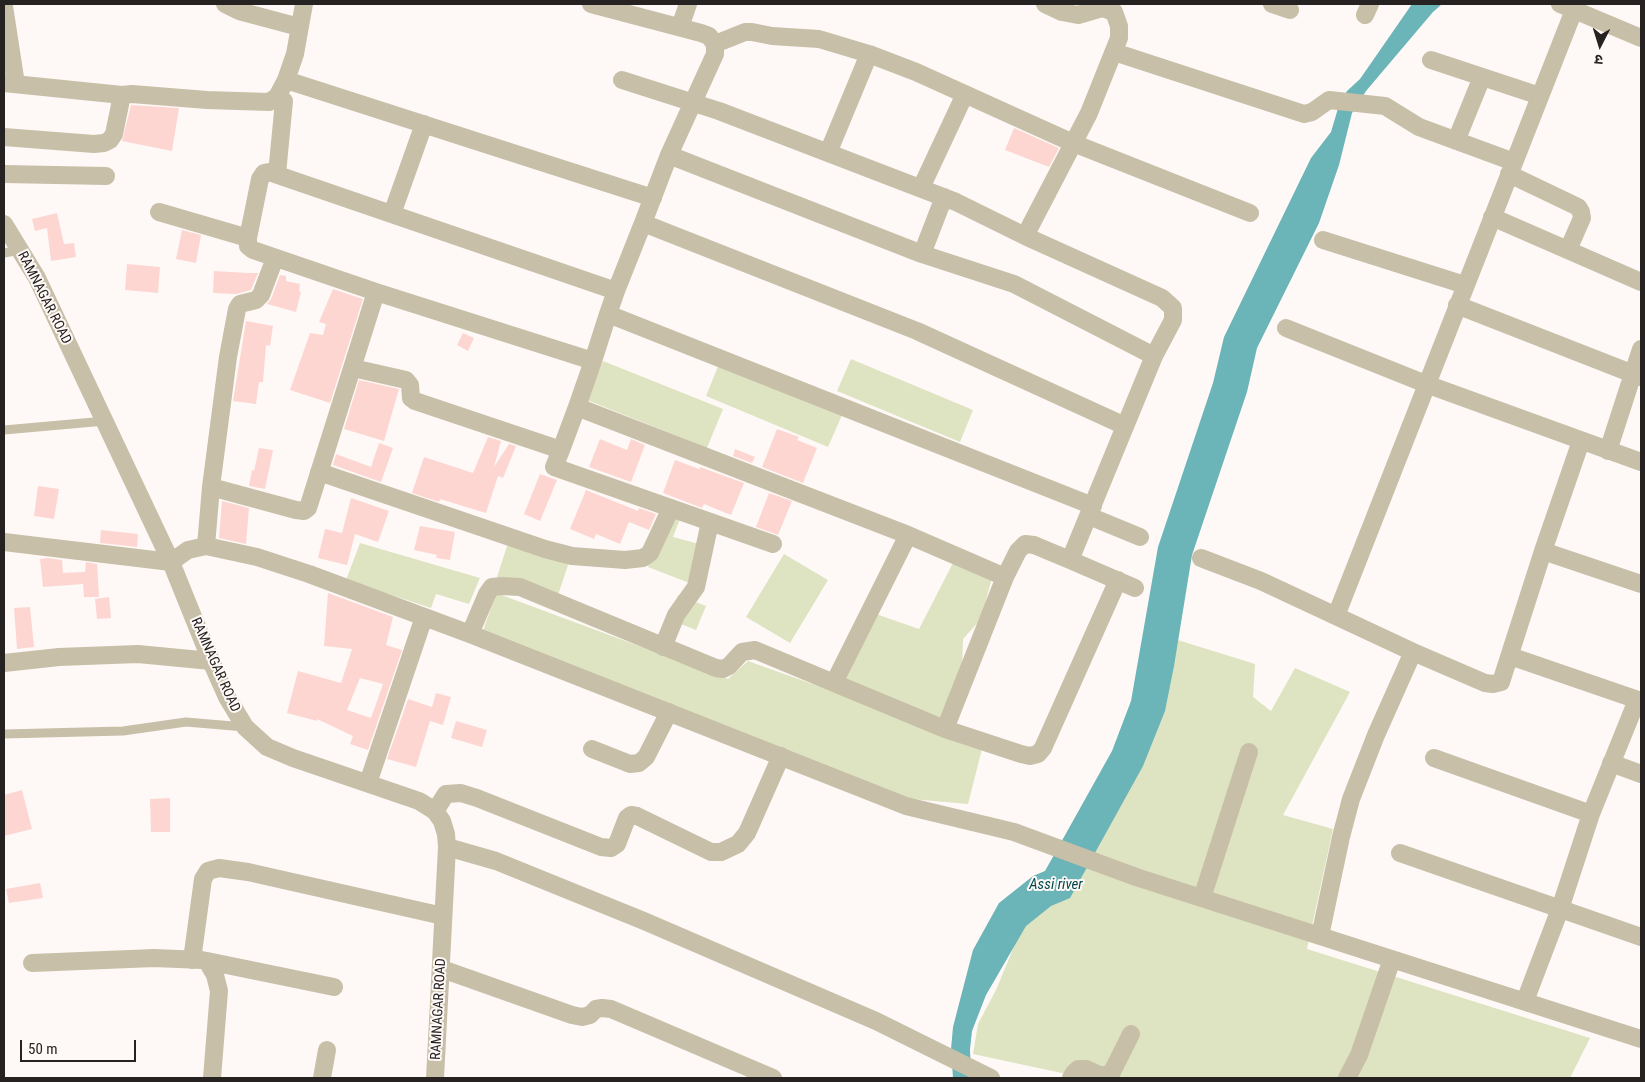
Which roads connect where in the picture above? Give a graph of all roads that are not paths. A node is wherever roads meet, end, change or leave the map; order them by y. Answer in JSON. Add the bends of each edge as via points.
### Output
{"nodes":[{"id":1,"x":225,"y":4,"type":"edge"},
{"id":2,"x":304,"y":4,"type":"edge"},
{"id":3,"x":591,"y":4,"type":"edge"},
{"id":4,"x":688,"y":4,"type":"edge"},
{"id":5,"x":1045,"y":4,"type":"edge"},
{"id":6,"x":1272,"y":4,"type":"edge"},
{"id":7,"x":4,"y":6,"type":"edge"},
{"id":8,"x":1103,"y":6,"type":"edge"},
{"id":9,"x":1567,"y":7,"type":"edge"},
{"id":10,"x":1290,"y":10,"type":"dead end"},
{"id":11,"x":299,"y":27,"type":"junction"},
{"id":12,"x":680,"y":27,"type":"junction"},
{"id":13,"x":1641,"y":38,"type":"edge"},
{"id":14,"x":715,"y":44,"type":"junction"},
{"id":15,"x":1114,"y":52,"type":"junction"},
{"id":16,"x":869,"y":54,"type":"junction"},
{"id":17,"x":1432,"y":60,"type":"dead end"},
{"id":18,"x":1482,"y":77,"type":"junction"},
{"id":19,"x":286,"y":80,"type":"junction"},
{"id":20,"x":622,"y":80,"type":"dead end"},
{"id":21,"x":10,"y":83,"type":"edge"},
{"id":22,"x":966,"y":94,"type":"junction"},
{"id":23,"x":122,"y":95,"type":"junction"},
{"id":24,"x":1540,"y":96,"type":"junction"},
{"id":25,"x":284,"y":101,"type":"dead end"},
{"id":26,"x":694,"y":103,"type":"junction"},
{"id":27,"x":424,"y":124,"type":"junction"},
{"id":28,"x":4,"y":137,"type":"edge"},
{"id":29,"x":1456,"y":140,"type":"junction"},
{"id":30,"x":1073,"y":143,"type":"junction"},
{"id":31,"x":828,"y":154,"type":"junction"},
{"id":32,"x":669,"y":155,"type":"junction"},
{"id":33,"x":1512,"y":168,"type":"junction"},
{"id":34,"x":4,"y":174,"type":"edge"},
{"id":35,"x":277,"y":174,"type":"junction"},
{"id":36,"x":106,"y":176,"type":"dead end"},
{"id":37,"x":921,"y":188,"type":"junction"},
{"id":38,"x":653,"y":198,"type":"junction"},
{"id":39,"x":944,"y":198,"type":"junction"},
{"id":40,"x":159,"y":212,"type":"dead end"},
{"id":41,"x":1250,"y":213,"type":"dead end"},
{"id":42,"x":392,"y":214,"type":"junction"},
{"id":43,"x":1492,"y":217,"type":"junction"},
{"id":44,"x":643,"y":223,"type":"junction"},
{"id":45,"x":4,"y":224,"type":"edge"},
{"id":46,"x":1025,"y":236,"type":"junction"},
{"id":47,"x":248,"y":238,"type":"junction"},
{"id":48,"x":1323,"y":240,"type":"dead end"},
{"id":49,"x":1568,"y":250,"type":"junction"},
{"id":50,"x":12,"y":252,"type":"edge"},
{"id":51,"x":922,"y":254,"type":"junction"},
{"id":52,"x":275,"y":258,"type":"junction"},
{"id":53,"x":1641,"y":282,"type":"edge"},
{"id":54,"x":1465,"y":285,"type":"junction"},
{"id":55,"x":616,"y":291,"type":"junction"},
{"id":56,"x":376,"y":292,"type":"junction"},
{"id":57,"x":1457,"y":305,"type":"junction"},
{"id":58,"x":608,"y":314,"type":"junction"},
{"id":59,"x":1286,"y":328,"type":"dead end"},
{"id":60,"x":1641,"y":349,"type":"edge"},
{"id":61,"x":1154,"y":356,"type":"junction"},
{"id":62,"x":592,"y":361,"type":"junction"},
{"id":63,"x":353,"y":368,"type":"junction"},
{"id":64,"x":1637,"y":375,"type":"edge"},
{"id":65,"x":1426,"y":384,"type":"junction"},
{"id":66,"x":576,"y":407,"type":"junction"},
{"id":67,"x":105,"y":420,"type":"junction"},
{"id":68,"x":1125,"y":426,"type":"junction"},
{"id":69,"x":4,"y":430,"type":"edge"},
{"id":70,"x":1581,"y":441,"type":"junction"},
{"id":71,"x":560,"y":450,"type":"junction"},
{"id":72,"x":1608,"y":450,"type":"junction"},
{"id":73,"x":1641,"y":462,"type":"edge"},
{"id":74,"x":319,"y":472,"type":"junction"},
{"id":75,"x":211,"y":487,"type":"junction"},
{"id":76,"x":671,"y":508,"type":"junction"},
{"id":77,"x":1091,"y":511,"type":"junction"},
{"id":78,"x":710,"y":522,"type":"junction"},
{"id":79,"x":908,"y":535,"type":"junction"},
{"id":80,"x":1140,"y":537,"type":"dead end"},
{"id":81,"x":4,"y":542,"type":"edge"},
{"id":82,"x":773,"y":544,"type":"dead end"},
{"id":83,"x":206,"y":546,"type":"junction"},
{"id":84,"x":1542,"y":551,"type":"junction"},
{"id":85,"x":1201,"y":558,"type":"dead end"},
{"id":86,"x":1070,"y":560,"type":"junction"},
{"id":87,"x":171,"y":562,"type":"junction"},
{"id":88,"x":1005,"y":578,"type":"junction"},
{"id":89,"x":1118,"y":580,"type":"junction"},
{"id":90,"x":1641,"y":584,"type":"edge"},
{"id":91,"x":1135,"y":588,"type":"dead end"},
{"id":92,"x":424,"y":616,"type":"junction"},
{"id":93,"x":1336,"y":616,"type":"junction"},
{"id":94,"x":470,"y":634,"type":"junction"},
{"id":95,"x":663,"y":647,"type":"junction"},
{"id":96,"x":1413,"y":652,"type":"junction"},
{"id":97,"x":1510,"y":656,"type":"junction"},
{"id":98,"x":211,"y":661,"type":"junction"},
{"id":99,"x":4,"y":663,"type":"edge"},
{"id":100,"x":834,"y":683,"type":"junction"},
{"id":101,"x":1639,"y":700,"type":"edge"},
{"id":102,"x":669,"y":712,"type":"junction"},
{"id":103,"x":245,"y":727,"type":"junction"},
{"id":104,"x":945,"y":729,"type":"junction"},
{"id":105,"x":4,"y":734,"type":"edge"},
{"id":106,"x":592,"y":749,"type":"dead end"},
{"id":107,"x":1249,"y":752,"type":"dead end"},
{"id":108,"x":781,"y":756,"type":"junction"},
{"id":109,"x":1434,"y":758,"type":"dead end"},
{"id":110,"x":1611,"y":764,"type":"junction"},
{"id":111,"x":1641,"y":774,"type":"edge"},
{"id":112,"x":368,"y":783,"type":"junction"},
{"id":113,"x":435,"y":811,"type":"junction"},
{"id":114,"x":1591,"y":814,"type":"junction"},
{"id":115,"x":447,"y":847,"type":"junction"},
{"id":116,"x":1400,"y":854,"type":"dead end"},
{"id":117,"x":1202,"y":898,"type":"junction"},
{"id":118,"x":1560,"y":909,"type":"junction"},
{"id":119,"x":443,"y":916,"type":"junction"},
{"id":120,"x":1320,"y":936,"type":"junction"},
{"id":121,"x":1641,"y":937,"type":"edge"},
{"id":122,"x":1392,"y":959,"type":"junction"},
{"id":123,"x":199,"y":960,"type":"junction"},
{"id":124,"x":32,"y":963,"type":"dead end"},
{"id":125,"x":442,"y":969,"type":"junction"},
{"id":126,"x":334,"y":987,"type":"dead end"},
{"id":127,"x":1525,"y":1001,"type":"junction"},
{"id":128,"x":1131,"y":1034,"type":"dead end"},
{"id":129,"x":1641,"y":1039,"type":"edge"},
{"id":130,"x":327,"y":1050,"type":"dead end"},
{"id":131,"x":741,"y":1072,"type":"edge"},
{"id":132,"x":212,"y":1078,"type":"edge"},
{"id":133,"x":322,"y":1078,"type":"edge"},
{"id":134,"x":435,"y":1078,"type":"edge"},
{"id":135,"x":773,"y":1078,"type":"edge"},
{"id":136,"x":991,"y":1078,"type":"edge"},
{"id":137,"x":1071,"y":1078,"type":"edge"},
{"id":138,"x":1347,"y":1078,"type":"edge"}],
"edges":[{"from":1,"to":11,"type":"street","via":[[238,11]]},
{"from":2,"to":11,"type":"street"},
{"from":3,"to":12,"type":"street"},
{"from":4,"to":12,"type":"street"},
{"from":5,"to":8,"type":"street","via":[[1078,15]]},
{"from":6,"to":10,"type":"street"},
{"from":7,"to":21,"type":"street"},
{"from":8,"to":15,"type":"street","via":[[1114,12],[1119,26]]},
{"from":9,"to":13,"type":"street"},
{"from":9,"to":24,"type":"street"},
{"from":11,"to":19,"type":"street","via":[[295,54]]},
{"from":12,"to":14,"type":"street","via":[[709,36]]},
{"from":14,"to":16,"type":"street","via":[[752,32],[819,39]]},
{"from":14,"to":26,"type":"street","via":[[715,54]]},
{"from":15,"to":29,"type":"street","via":[[1304,114],[1329,100],[1385,106],[1419,127]]},
{"from":15,"to":30,"type":"street"},
{"from":16,"to":22,"type":"street"},
{"from":16,"to":31,"type":"street"},
{"from":17,"to":18,"type":"street"},
{"from":18,"to":24,"type":"street"},
{"from":18,"to":29,"type":"street"},
{"from":19,"to":23,"type":"street","via":[[278,97],[269,102]]},
{"from":19,"to":27,"type":"street"},
{"from":20,"to":26,"type":"street"},
{"from":21,"to":23,"type":"street"},
{"from":22,"to":30,"type":"street"},
{"from":22,"to":37,"type":"street"},
{"from":23,"to":28,"type":"street","via":[[114,134],[104,143]]},
{"from":24,"to":33,"type":"street"},
{"from":25,"to":35,"type":"street"},
{"from":26,"to":31,"type":"street"},
{"from":26,"to":32,"type":"street"},
{"from":27,"to":38,"type":"street"},
{"from":27,"to":42,"type":"street"},
{"from":29,"to":33,"type":"street"},
{"from":30,"to":41,"type":"street"},
{"from":30,"to":46,"type":"street"},
{"from":31,"to":37,"type":"street"},
{"from":32,"to":38,"type":"street"},
{"from":32,"to":51,"type":"street"},
{"from":33,"to":43,"type":"street"},
{"from":33,"to":49,"type":"street","via":[[1578,207],[1582,218]]},
{"from":34,"to":36,"type":"street"},
{"from":35,"to":42,"type":"street"},
{"from":35,"to":47,"type":"street","via":[[264,173],[260,179]]},
{"from":37,"to":39,"type":"street"},
{"from":38,"to":44,"type":"street"},
{"from":39,"to":46,"type":"street"},
{"from":39,"to":51,"type":"street"},
{"from":40,"to":47,"type":"street"},
{"from":42,"to":55,"type":"street"},
{"from":43,"to":49,"type":"street"},
{"from":43,"to":54,"type":"street"},
{"from":44,"to":55,"type":"street"},
{"from":44,"to":68,"type":"street","via":[[917,331]]},
{"from":45,"to":50,"type":"street","name":"RAMNAGAR ROAD"},
{"from":46,"to":61,"type":"street","via":[[1162,298],[1173,308],[1173,320]]},
{"from":47,"to":52,"type":"street","via":[[248,246],[253,250]]},
{"from":48,"to":54,"type":"street"},
{"from":49,"to":53,"type":"street"},
{"from":50,"to":67,"type":"street","name":"RAMNAGAR ROAD","via":[[37,278]]},
{"from":51,"to":61,"type":"street","via":[[1014,284]]},
{"from":52,"to":56,"type":"street"},
{"from":52,"to":75,"type":"street","via":[[261,296],[240,304],[237,309]]},
{"from":54,"to":57,"type":"street"},
{"from":55,"to":58,"type":"street"},
{"from":56,"to":62,"type":"street"},
{"from":56,"to":63,"type":"street"},
{"from":57,"to":64,"type":"street"},
{"from":57,"to":65,"type":"street"},
{"from":58,"to":62,"type":"street"},
{"from":58,"to":77,"type":"street"},
{"from":59,"to":65,"type":"street"},
{"from":60,"to":64,"type":"street"},
{"from":61,"to":68,"type":"street"},
{"from":62,"to":66,"type":"street"},
{"from":63,"to":71,"type":"street","via":[[406,380],[415,401]]},
{"from":63,"to":74,"type":"street"},
{"from":64,"to":72,"type":"street"},
{"from":65,"to":70,"type":"street"},
{"from":65,"to":93,"type":"street"},
{"from":66,"to":71,"type":"street"},
{"from":66,"to":79,"type":"street"},
{"from":67,"to":69,"type":"lane"},
{"from":67,"to":87,"type":"street","name":"RAMNAGAR ROAD"},
{"from":68,"to":77,"type":"street"},
{"from":70,"to":72,"type":"street"},
{"from":70,"to":84,"type":"street"},
{"from":71,"to":76,"type":"street","via":[[554,467]]},
{"from":72,"to":73,"type":"street"},
{"from":74,"to":75,"type":"street","via":[[310,504],[304,511]]},
{"from":74,"to":76,"type":"street","via":[[572,556],[625,560],[643,558],[650,553]]},
{"from":75,"to":83,"type":"street"},
{"from":76,"to":78,"type":"street"},
{"from":77,"to":80,"type":"street"},
{"from":77,"to":86,"type":"street"},
{"from":78,"to":82,"type":"street"},
{"from":78,"to":95,"type":"street","via":[[696,587],[676,615]]},
{"from":79,"to":88,"type":"street"},
{"from":79,"to":100,"type":"street"},
{"from":81,"to":87,"type":"street"},
{"from":83,"to":87,"type":"street","via":[[188,550]]},
{"from":83,"to":92,"type":"street","via":[[275,562]]},
{"from":84,"to":90,"type":"street"},
{"from":84,"to":97,"type":"street"},
{"from":85,"to":93,"type":"street","via":[[1261,581]]},
{"from":86,"to":88,"type":"street","via":[[1025,544]]},
{"from":86,"to":89,"type":"street"},
{"from":87,"to":98,"type":"street","name":"RAMNAGAR ROAD"},
{"from":88,"to":104,"type":"street"},
{"from":89,"to":91,"type":"street"},
{"from":89,"to":104,"type":"street","via":[[1038,754],[1021,754]]},
{"from":92,"to":94,"type":"street"},
{"from":92,"to":112,"type":"street"},
{"from":93,"to":96,"type":"street"},
{"from":94,"to":95,"type":"street","via":[[492,587],[520,587]]},
{"from":94,"to":102,"type":"street"},
{"from":95,"to":100,"type":"street","via":[[723,669],[742,652],[755,650]]},
{"from":96,"to":97,"type":"street","via":[[1493,684],[1501,682]]},
{"from":96,"to":120,"type":"street","via":[[1351,799]]},
{"from":97,"to":101,"type":"street"},
{"from":98,"to":99,"type":"street","via":[[138,654]]},
{"from":98,"to":103,"type":"street","name":"RAMNAGAR ROAD"},
{"from":100,"to":104,"type":"street"},
{"from":101,"to":110,"type":"street"},
{"from":102,"to":106,"type":"street","via":[[646,757],[639,763],[630,764]]},
{"from":102,"to":108,"type":"street"},
{"from":103,"to":105,"type":"lane","via":[[186,722],[123,731]]},
{"from":103,"to":112,"type":"street","name":"RAMNAGAR ROAD","via":[[267,747]]},
{"from":107,"to":117,"type":"street"},
{"from":108,"to":113,"type":"street","via":[[747,833],[738,844],[722,852],[711,852],[631,815],[617,844],[611,848],[461,793],[446,794]]},
{"from":108,"to":117,"type":"street","via":[[906,806],[1014,832]]},
{"from":109,"to":114,"type":"street"},
{"from":110,"to":111,"type":"street"},
{"from":110,"to":114,"type":"street"},
{"from":112,"to":113,"type":"street","name":"RAMNAGAR ROAD"},
{"from":113,"to":115,"type":"street","name":"RAMNAGAR ROAD","via":[[442,821]]},
{"from":114,"to":118,"type":"street"},
{"from":115,"to":119,"type":"street","name":"RAMNAGAR ROAD"},
{"from":115,"to":136,"type":"street","via":[[496,861],[644,921],[876,1022]]},
{"from":116,"to":118,"type":"street"},
{"from":117,"to":120,"type":"street"},
{"from":118,"to":121,"type":"street"},
{"from":118,"to":127,"type":"street"},
{"from":119,"to":123,"type":"street","via":[[219,868],[208,871],[203,880]]},
{"from":119,"to":125,"type":"street","name":"RAMNAGAR ROAD"},
{"from":120,"to":122,"type":"street"},
{"from":122,"to":127,"type":"street"},
{"from":122,"to":138,"type":"street","via":[[1359,1055]]},
{"from":123,"to":124,"type":"street","via":[[154,958]]},
{"from":123,"to":126,"type":"street"},
{"from":123,"to":132,"type":"street","via":[[215,975],[218,990]]},
{"from":125,"to":131,"type":"street","via":[[572,1015],[582,1017],[596,1009],[611,1009]]},
{"from":125,"to":134,"type":"street","name":"RAMNAGAR ROAD"},
{"from":127,"to":129,"type":"street"},
{"from":128,"to":137,"type":"street","via":[[1112,1072],[1099,1075],[1078,1069]]},
{"from":130,"to":133,"type":"street"},
{"from":131,"to":135,"type":"street"}]}
